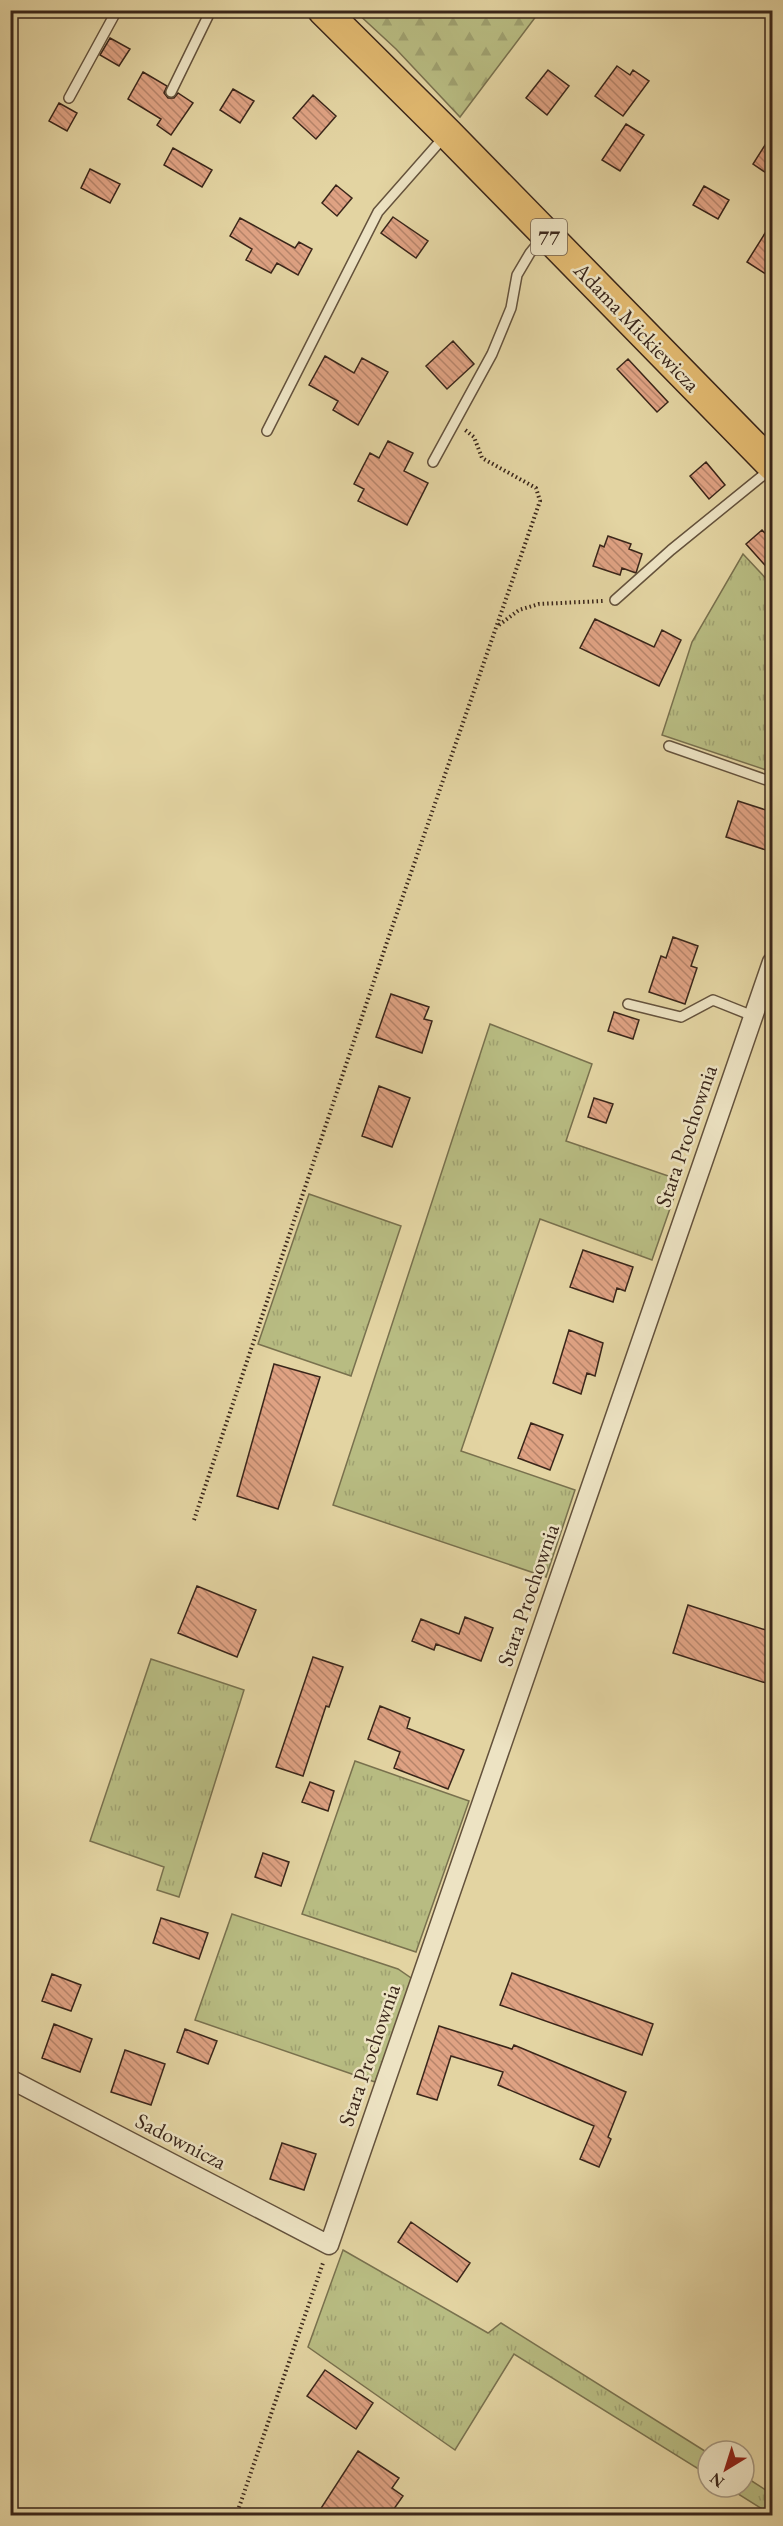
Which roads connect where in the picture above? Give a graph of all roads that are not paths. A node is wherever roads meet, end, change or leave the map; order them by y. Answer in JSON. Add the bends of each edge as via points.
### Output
{"nodes":[{"id":1,"x":117,"y":10,"type":"edge"},
{"id":2,"x":211,"y":10,"type":"edge"},
{"id":3,"x":323,"y":10,"type":"edge"},
{"id":4,"x":171,"y":92,"type":"dead end"},
{"id":5,"x":69,"y":98,"type":"dead end"},
{"id":6,"x":447,"y":133,"type":"junction"},
{"id":7,"x":546,"y":233,"type":"junction"},
{"id":8,"x":267,"y":431,"type":"dead end"},
{"id":9,"x":433,"y":462,"type":"dead end"},
{"id":10,"x":772,"y":466,"type":"edge"},
{"id":11,"x":615,"y":600,"type":"road end"},
{"id":12,"x":669,"y":747,"type":"dead end"},
{"id":13,"x":772,"y":782,"type":"edge"},
{"id":14,"x":772,"y":962,"type":"edge"},
{"id":15,"x":628,"y":1004,"type":"dead end"},
{"id":16,"x":753,"y":1016,"type":"junction"},
{"id":17,"x":10,"y":2079,"type":"edge"},
{"id":18,"x":329,"y":2245,"type":"joint"}],
"edges":[{"from":1,"to":5,"type":"lane"},
{"from":2,"to":4,"type":"lane"},
{"from":3,"to":6,"type":"main road","name":"Adama Mickiewicza","number":"77"},
{"from":6,"to":7,"type":"main road","name":"Adama Mickiewicza","number":"77"},
{"from":6,"to":8,"type":"lane","via":[[378,212]]},
{"from":7,"to":9,"type":"lane","via":[[517,275],[511,308],[492,354]]},
{"from":7,"to":10,"type":"main road","name":"Adama Mickiewicza","number":"77"},
{"from":10,"to":11,"type":"lane"},
{"from":12,"to":13,"type":"lane"},
{"from":14,"to":16,"type":"street","name":"Stara Prochownia"},
{"from":15,"to":16,"type":"lane","via":[[681,1017],[714,1000]]},
{"from":16,"to":18,"type":"street","name":"Stara Prochownia"},
{"from":17,"to":18,"type":"street","name":"Sadownicza"}]}
